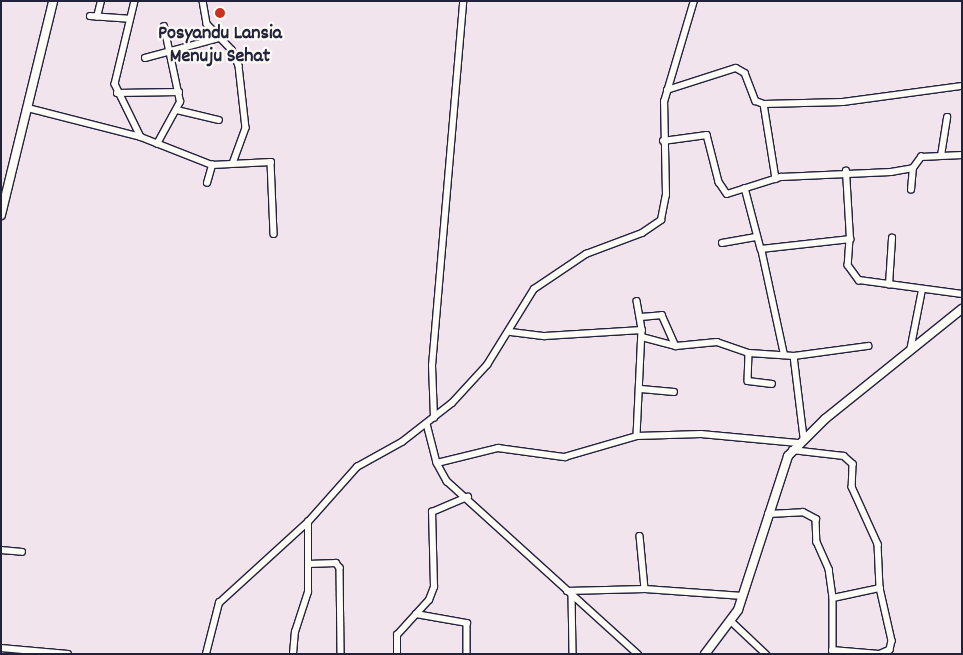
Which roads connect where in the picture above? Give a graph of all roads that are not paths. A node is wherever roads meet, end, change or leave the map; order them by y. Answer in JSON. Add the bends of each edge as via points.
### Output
{"nodes":[{"id":1,"x":53,"y":1,"type":"edge"},
{"id":2,"x":101,"y":1,"type":"edge"},
{"id":3,"x":135,"y":1,"type":"edge"},
{"id":4,"x":203,"y":1,"type":"edge"},
{"id":5,"x":463,"y":1,"type":"edge"},
{"id":6,"x":694,"y":1,"type":"edge"},
{"id":7,"x":90,"y":16,"type":"dead end"},
{"id":8,"x":97,"y":16,"type":"junction"},
{"id":9,"x":129,"y":19,"type":"junction"},
{"id":10,"x":164,"y":27,"type":"dead end"},
{"id":11,"x":219,"y":38,"type":"junction"},
{"id":12,"x":170,"y":52,"type":"junction"},
{"id":13,"x":145,"y":58,"type":"dead end"},
{"id":14,"x":962,"y":86,"type":"edge"},
{"id":15,"x":667,"y":90,"type":"junction"},
{"id":16,"x":179,"y":92,"type":"junction"},
{"id":17,"x":117,"y":93,"type":"junction"},
{"id":18,"x":764,"y":104,"type":"junction"},
{"id":19,"x":28,"y":108,"type":"junction"},
{"id":20,"x":177,"y":110,"type":"junction"},
{"id":21,"x":948,"y":117,"type":"dead end"},
{"id":22,"x":219,"y":120,"type":"dead end"},
{"id":23,"x":141,"y":137,"type":"junction"},
{"id":24,"x":663,"y":141,"type":"junction"},
{"id":25,"x":157,"y":144,"type":"junction"},
{"id":26,"x":962,"y":155,"type":"edge"},
{"id":27,"x":941,"y":156,"type":"junction"},
{"id":28,"x":233,"y":164,"type":"junction"},
{"id":29,"x":212,"y":165,"type":"junction"},
{"id":30,"x":913,"y":168,"type":"junction"},
{"id":31,"x":846,"y":171,"type":"junction"},
{"id":32,"x":776,"y":179,"type":"junction"},
{"id":33,"x":207,"y":183,"type":"dead end"},
{"id":34,"x":745,"y":188,"type":"junction"},
{"id":35,"x":911,"y":190,"type":"dead end"},
{"id":36,"x":1,"y":215,"type":"edge"},
{"id":37,"x":274,"y":234,"type":"dead end"},
{"id":38,"x":755,"y":238,"type":"junction"},
{"id":39,"x":892,"y":238,"type":"dead end"},
{"id":40,"x":850,"y":239,"type":"junction"},
{"id":41,"x":722,"y":243,"type":"dead end"},
{"id":42,"x":761,"y":249,"type":"junction"},
{"id":43,"x":889,"y":286,"type":"junction"},
{"id":44,"x":922,"y":290,"type":"junction"},
{"id":45,"x":962,"y":294,"type":"edge"},
{"id":46,"x":636,"y":301,"type":"dead end"},
{"id":47,"x":962,"y":309,"type":"edge"},
{"id":48,"x":641,"y":317,"type":"junction"},
{"id":49,"x":511,"y":332,"type":"junction"},
{"id":50,"x":642,"y":333,"type":"junction"},
{"id":51,"x":676,"y":346,"type":"junction"},
{"id":52,"x":868,"y":346,"type":"dead end"},
{"id":53,"x":910,"y":351,"type":"junction"},
{"id":54,"x":749,"y":353,"type":"junction"},
{"id":55,"x":784,"y":355,"type":"junction"},
{"id":56,"x":794,"y":356,"type":"junction"},
{"id":57,"x":772,"y":384,"type":"dead end"},
{"id":58,"x":641,"y":389,"type":"junction"},
{"id":59,"x":674,"y":392,"type":"dead end"},
{"id":60,"x":434,"y":418,"type":"junction"},
{"id":61,"x":427,"y":424,"type":"junction"},
{"id":62,"x":637,"y":436,"type":"junction"},
{"id":63,"x":804,"y":437,"type":"junction"},
{"id":64,"x":798,"y":443,"type":"junction"},
{"id":65,"x":792,"y":450,"type":"junction"},
{"id":66,"x":436,"y":463,"type":"junction"},
{"id":67,"x":468,"y":497,"type":"junction"},
{"id":68,"x":768,"y":514,"type":"junction"},
{"id":69,"x":308,"y":522,"type":"junction"},
{"id":70,"x":640,"y":536,"type":"dead end"},
{"id":71,"x":1,"y":550,"type":"edge"},
{"id":72,"x":22,"y":552,"type":"dead end"},
{"id":73,"x":308,"y":564,"type":"junction"},
{"id":74,"x":880,"y":588,"type":"junction"},
{"id":75,"x":645,"y":589,"type":"junction"},
{"id":76,"x":570,"y":593,"type":"junction"},
{"id":77,"x":743,"y":596,"type":"junction"},
{"id":78,"x":833,"y":598,"type":"junction"},
{"id":79,"x":416,"y":614,"type":"junction"},
{"id":80,"x":732,"y":622,"type":"junction"},
{"id":81,"x":1,"y":648,"type":"edge"},
{"id":82,"x":833,"y":652,"type":"edge"},
{"id":83,"x":68,"y":654,"type":"edge"},
{"id":84,"x":206,"y":654,"type":"edge"},
{"id":85,"x":293,"y":654,"type":"edge"},
{"id":86,"x":341,"y":654,"type":"edge"},
{"id":87,"x":397,"y":654,"type":"edge"},
{"id":88,"x":466,"y":654,"type":"edge"},
{"id":89,"x":573,"y":654,"type":"edge"},
{"id":90,"x":638,"y":654,"type":"edge"},
{"id":91,"x":705,"y":654,"type":"edge"},
{"id":92,"x":766,"y":654,"type":"edge"},
{"id":93,"x":874,"y":654,"type":"edge"},
{"id":94,"x":880,"y":654,"type":"edge"}],
"edges":[{"from":1,"to":19,"type":"street"},
{"from":2,"to":8,"type":"street"},
{"from":3,"to":9,"type":"street"},
{"from":4,"to":11,"type":"street","via":[[207,24]]},
{"from":5,"to":60,"type":"street","via":[[432,366]]},
{"from":6,"to":15,"type":"street"},
{"from":7,"to":8,"type":"street"},
{"from":8,"to":9,"type":"street"},
{"from":9,"to":17,"type":"street"},
{"from":10,"to":12,"type":"street"},
{"from":11,"to":12,"type":"street"},
{"from":11,"to":28,"type":"street","via":[[235,55],[246,109],[246,128]]},
{"from":12,"to":13,"type":"street"},
{"from":12,"to":16,"type":"street"},
{"from":14,"to":18,"type":"street","via":[[843,102]]},
{"from":15,"to":18,"type":"street","via":[[736,68],[748,78],[756,101]]},
{"from":15,"to":24,"type":"street"},
{"from":16,"to":17,"type":"street"},
{"from":16,"to":20,"type":"street"},
{"from":17,"to":23,"type":"street"},
{"from":18,"to":32,"type":"street"},
{"from":19,"to":23,"type":"street"},
{"from":19,"to":36,"type":"street"},
{"from":20,"to":22,"type":"street"},
{"from":20,"to":25,"type":"street"},
{"from":21,"to":27,"type":"street"},
{"from":23,"to":25,"type":"street"},
{"from":24,"to":34,"type":"street","via":[[707,135],[722,189],[727,194]]},
{"from":24,"to":49,"type":"street","via":[[666,195],[662,220],[642,233],[586,254],[542,282],[526,298]]},
{"from":25,"to":29,"type":"street"},
{"from":26,"to":27,"type":"street"},
{"from":27,"to":30,"type":"street","via":[[921,157]]},
{"from":28,"to":29,"type":"street"},
{"from":28,"to":37,"type":"street","via":[[272,164]]},
{"from":29,"to":33,"type":"street"},
{"from":30,"to":31,"type":"street"},
{"from":30,"to":35,"type":"street"},
{"from":31,"to":32,"type":"street"},
{"from":31,"to":40,"type":"street"},
{"from":32,"to":34,"type":"street"},
{"from":34,"to":38,"type":"street"},
{"from":38,"to":41,"type":"street"},
{"from":38,"to":42,"type":"street"},
{"from":39,"to":43,"type":"street"},
{"from":40,"to":42,"type":"street"},
{"from":40,"to":43,"type":"street","via":[[852,274],[873,284]]},
{"from":42,"to":55,"type":"street"},
{"from":43,"to":44,"type":"street"},
{"from":44,"to":45,"type":"street"},
{"from":44,"to":53,"type":"street"},
{"from":46,"to":48,"type":"street"},
{"from":47,"to":53,"type":"street"},
{"from":48,"to":50,"type":"street"},
{"from":48,"to":51,"type":"street","via":[[662,315]]},
{"from":49,"to":50,"type":"street","via":[[545,336]]},
{"from":49,"to":60,"type":"street","via":[[487,365]]},
{"from":50,"to":51,"type":"street"},
{"from":50,"to":58,"type":"street"},
{"from":51,"to":54,"type":"street","via":[[718,342]]},
{"from":52,"to":56,"type":"street"},
{"from":53,"to":63,"type":"street"},
{"from":54,"to":55,"type":"street"},
{"from":54,"to":57,"type":"street","via":[[748,381]]},
{"from":55,"to":56,"type":"street"},
{"from":56,"to":63,"type":"street"},
{"from":58,"to":59,"type":"street"},
{"from":58,"to":62,"type":"street"},
{"from":60,"to":61,"type":"street"},
{"from":61,"to":66,"type":"street"},
{"from":61,"to":69,"type":"street","via":[[357,468]]},
{"from":62,"to":64,"type":"street","via":[[701,434]]},
{"from":62,"to":66,"type":"street","via":[[564,457],[498,448]]},
{"from":63,"to":64,"type":"street"},
{"from":64,"to":65,"type":"street"},
{"from":65,"to":68,"type":"street"},
{"from":65,"to":74,"type":"street","via":[[844,456],[852,461],[852,487],[878,544]]},
{"from":66,"to":67,"type":"street","via":[[447,481]]},
{"from":67,"to":76,"type":"street"},
{"from":67,"to":79,"type":"street","via":[[432,512],[434,588]]},
{"from":68,"to":77,"type":"street"},
{"from":68,"to":78,"type":"street","via":[[813,516]]},
{"from":69,"to":73,"type":"street"},
{"from":69,"to":84,"type":"street","via":[[219,602]]},
{"from":70,"to":75,"type":"street"},
{"from":71,"to":72,"type":"street"},
{"from":73,"to":85,"type":"street","via":[[306,608],[295,632]]},
{"from":73,"to":86,"type":"street","via":[[336,563],[340,568]]},
{"from":74,"to":78,"type":"street"},
{"from":74,"to":94,"type":"street","via":[[892,641],[890,650]]},
{"from":75,"to":76,"type":"street"},
{"from":75,"to":77,"type":"street"},
{"from":76,"to":89,"type":"street"},
{"from":76,"to":90,"type":"street"},
{"from":77,"to":80,"type":"street"},
{"from":78,"to":82,"type":"street"},
{"from":79,"to":87,"type":"street","via":[[397,636]]},
{"from":79,"to":88,"type":"street","via":[[468,623]]},
{"from":80,"to":91,"type":"street"},
{"from":80,"to":92,"type":"street"},
{"from":81,"to":83,"type":"street"},
{"from":82,"to":93,"type":"street"},
{"from":93,"to":94,"type":"street"}]}
